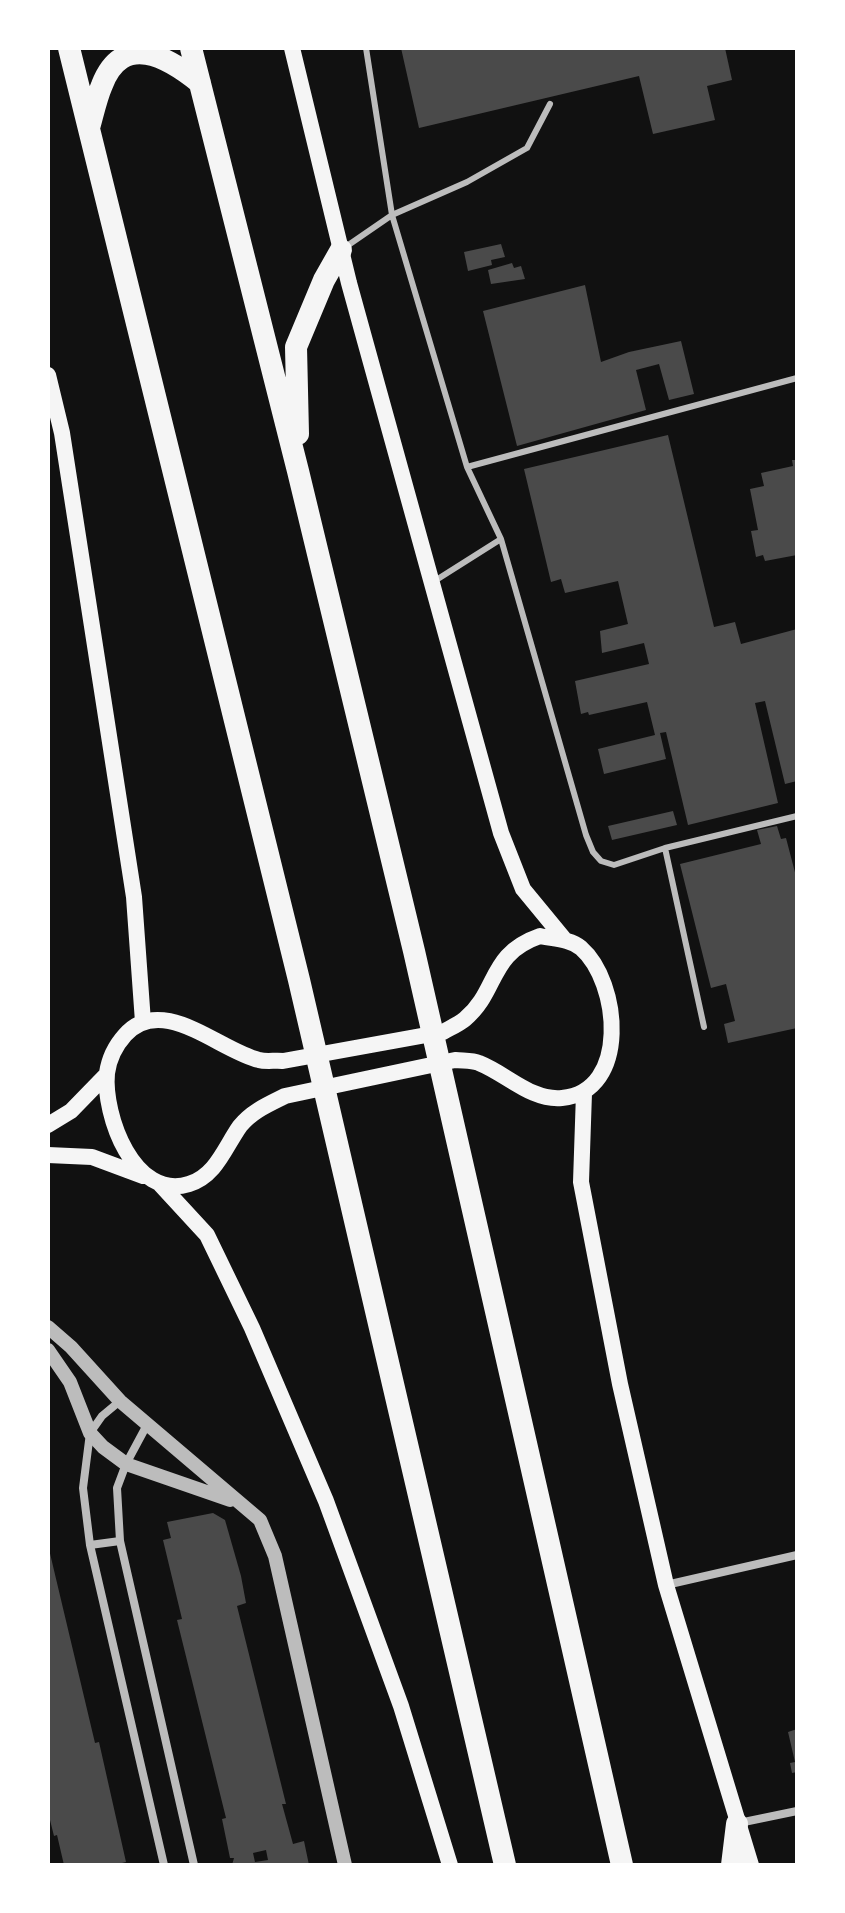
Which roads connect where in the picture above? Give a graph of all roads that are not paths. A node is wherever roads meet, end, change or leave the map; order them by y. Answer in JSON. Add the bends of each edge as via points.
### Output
{"nodes":[{"id":1,"x":69,"y":48,"type":"edge"},
{"id":2,"x":191,"y":48,"type":"edge"},
{"id":3,"x":292,"y":48,"type":"edge"},
{"id":4,"x":366,"y":48,"type":"edge"},
{"id":5,"x":200,"y":83,"type":"junction"},
{"id":6,"x":550,"y":104,"type":"dead end"},
{"id":7,"x":88,"y":130,"type":"junction"},
{"id":8,"x":392,"y":215,"type":"junction"},
{"id":9,"x":341,"y":250,"type":"junction"},
{"id":10,"x":48,"y":375,"type":"edge"},
{"id":11,"x":797,"y":378,"type":"edge"},
{"id":12,"x":467,"y":467,"type":"junction"},
{"id":13,"x":298,"y":471,"type":"junction"},
{"id":14,"x":501,"y":539,"type":"junction"},
{"id":15,"x":432,"y":582,"type":"junction"},
{"id":16,"x":797,"y":816,"type":"edge"},
{"id":17,"x":665,"y":848,"type":"junction"},
{"id":18,"x":565,"y":940,"type":"junction"},
{"id":19,"x":143,"y":1022,"type":"junction"},
{"id":20,"x":704,"y":1027,"type":"dead end"},
{"id":21,"x":107,"y":1074,"type":"junction"},
{"id":22,"x":584,"y":1093,"type":"junction"},
{"id":23,"x":48,"y":1125,"type":"edge"},
{"id":24,"x":48,"y":1155,"type":"edge"},
{"id":25,"x":153,"y":1180,"type":"junction"},
{"id":26,"x":48,"y":1327,"type":"edge"},
{"id":27,"x":48,"y":1350,"type":"edge"},
{"id":28,"x":120,"y":1401,"type":"junction"},
{"id":29,"x":148,"y":1423,"type":"junction"},
{"id":30,"x":90,"y":1433,"type":"junction"},
{"id":31,"x":126,"y":1464,"type":"junction"},
{"id":32,"x":237,"y":1502,"type":"junction"},
{"id":33,"x":120,"y":1541,"type":"junction"},
{"id":34,"x":90,"y":1545,"type":"junction"},
{"id":35,"x":797,"y":1555,"type":"edge"},
{"id":36,"x":666,"y":1585,"type":"junction"},
{"id":37,"x":797,"y":1811,"type":"edge"},
{"id":38,"x":737,"y":1824,"type":"junction"},
{"id":39,"x":164,"y":1865,"type":"edge"},
{"id":40,"x":194,"y":1865,"type":"edge"},
{"id":41,"x":345,"y":1865,"type":"edge"},
{"id":42,"x":450,"y":1865,"type":"edge"},
{"id":43,"x":505,"y":1865,"type":"edge"},
{"id":44,"x":622,"y":1865,"type":"edge"},
{"id":45,"x":732,"y":1865,"type":"edge"},
{"id":46,"x":751,"y":1865,"type":"edge"}],
"edges":[{"from":1,"to":7,"type":"highway"},
{"from":2,"to":5,"type":"highway"},
{"from":3,"to":9,"type":"main road"},
{"from":4,"to":8,"type":"lane"},
{"from":5,"to":7,"type":"highway","via":[[162,57],[128,55],[102,83]]},
{"from":5,"to":13,"type":"highway"},
{"from":6,"to":8,"type":"lane","via":[[527,148]]},
{"from":7,"to":43,"type":"highway","via":[[334,1124]]},
{"from":8,"to":9,"type":"lane"},
{"from":8,"to":12,"type":"lane"},
{"from":9,"to":13,"type":"highway","via":[[296,347]]},
{"from":9,"to":15,"type":"main road"},
{"from":10,"to":19,"type":"main road","via":[[62,433],[134,897]]},
{"from":11,"to":12,"type":"lane"},
{"from":12,"to":14,"type":"lane"},
{"from":13,"to":44,"type":"highway","via":[[414,951]]},
{"from":14,"to":15,"type":"lane"},
{"from":14,"to":17,"type":"lane","via":[[593,852],[614,865]]},
{"from":15,"to":18,"type":"main road","via":[[501,833],[523,889]]},
{"from":16,"to":17,"type":"lane"},
{"from":17,"to":20,"type":"lane"},
{"from":18,"to":19,"type":"main road","via":[[540,936],[519,943],[502,960],[466,1019],[443,1032],[283,1061],[260,1060],[186,1025]]},
{"from":18,"to":22,"type":"main road","via":[[580,948],[597,970],[612,1030],[602,1074]]},
{"from":19,"to":21,"type":"main road","via":[[126,1033]]},
{"from":21,"to":23,"type":"main road","via":[[71,1111]]},
{"from":21,"to":25,"type":"main road","via":[[119,1138]]},
{"from":22,"to":25,"type":"main road","via":[[545,1098],[477,1062],[455,1060],[285,1096],[261,1107],[241,1125],[205,1176],[187,1185]]},
{"from":22,"to":36,"type":"main road","via":[[581,1182]]},
{"from":24,"to":25,"type":"main road","via":[[92,1157]]},
{"from":25,"to":42,"type":"main road","via":[[207,1235],[252,1328],[326,1501],[401,1706]]},
{"from":26,"to":28,"type":"street"},
{"from":27,"to":30,"type":"street","via":[[70,1382]]},
{"from":28,"to":29,"type":"street"},
{"from":28,"to":30,"type":"street"},
{"from":29,"to":31,"type":"street"},
{"from":29,"to":32,"type":"street"},
{"from":30,"to":31,"type":"street"},
{"from":30,"to":34,"type":"street","via":[[83,1488]]},
{"from":31,"to":32,"type":"street"},
{"from":31,"to":33,"type":"street","via":[[117,1488]]},
{"from":32,"to":41,"type":"street","via":[[260,1520],[275,1556]]},
{"from":33,"to":34,"type":"street"},
{"from":33,"to":40,"type":"street"},
{"from":34,"to":39,"type":"street"},
{"from":35,"to":36,"type":"street"},
{"from":36,"to":38,"type":"main road"},
{"from":37,"to":38,"type":"street"},
{"from":38,"to":45,"type":"highway"},
{"from":38,"to":46,"type":"main road"}]}
